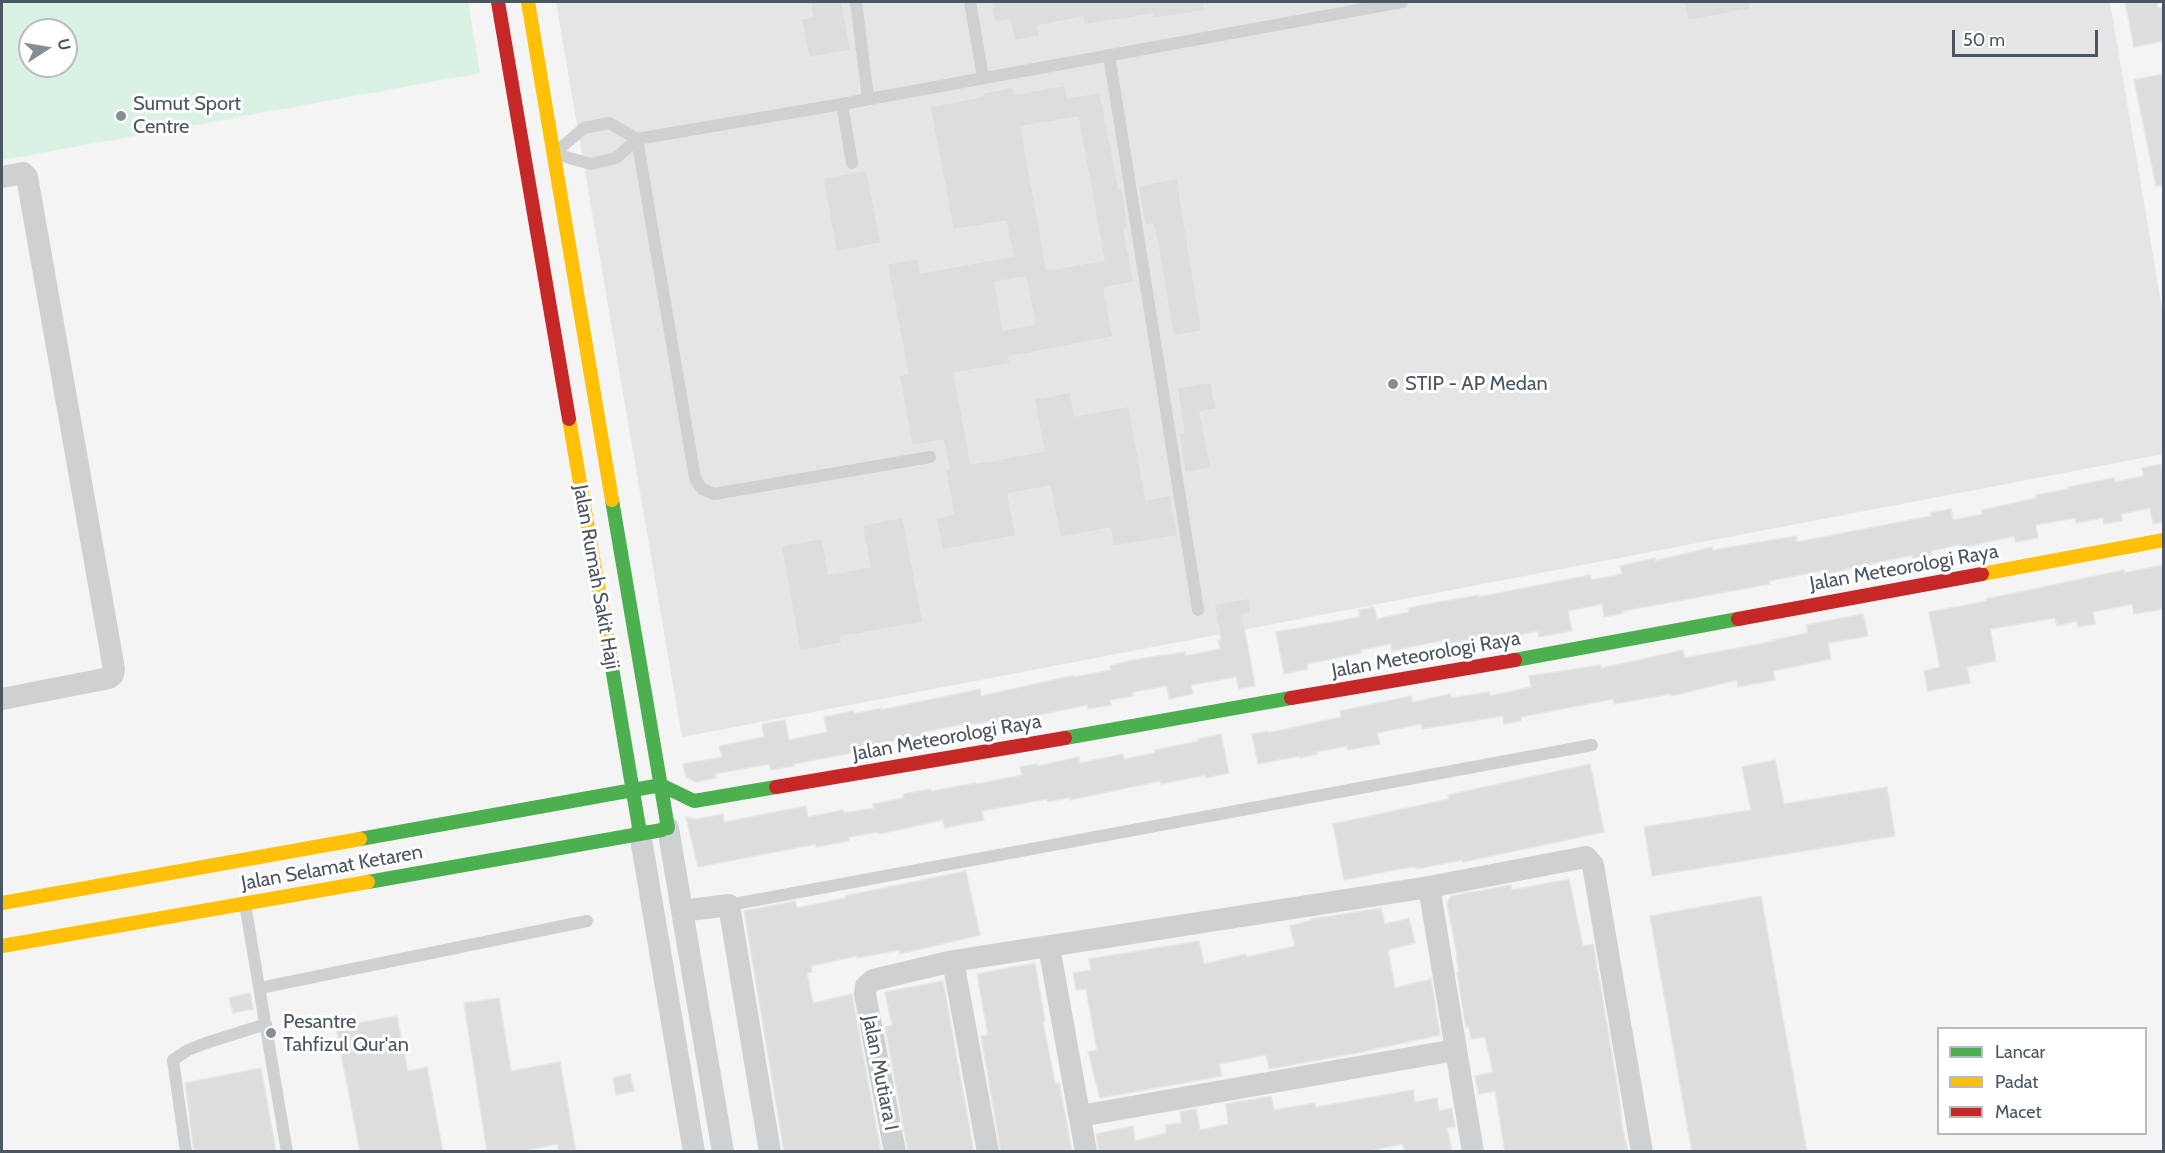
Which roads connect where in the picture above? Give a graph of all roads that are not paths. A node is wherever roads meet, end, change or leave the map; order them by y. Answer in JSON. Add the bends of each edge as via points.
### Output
{"nodes":[{"id":1,"x":498,"y":2,"type":"edge"},
{"id":2,"x":528,"y":2,"type":"edge"},
{"id":3,"x":856,"y":2,"type":"edge"},
{"id":4,"x":970,"y":2,"type":"edge"},
{"id":5,"x":1402,"y":2,"type":"edge"},
{"id":6,"x":1377,"y":4,"type":"edge"},
{"id":7,"x":1109,"y":55,"type":"junction"},
{"id":8,"x":983,"y":77,"type":"junction"},
{"id":9,"x":868,"y":98,"type":"junction"},
{"id":10,"x":842,"y":104,"type":"junction"},
{"id":11,"x":637,"y":139,"type":"junction"},
{"id":12,"x":539,"y":156,"type":"junction"},
{"id":13,"x":852,"y":163,"type":"dead end"},
{"id":14,"x":2,"y":177,"type":"edge"},
{"id":15,"x":930,"y":457,"type":"dead end"},
{"id":16,"x":2163,"y":540,"type":"edge"},
{"id":17,"x":1198,"y":610,"type":"dead end"},
{"id":18,"x":2,"y":699,"type":"edge"},
{"id":19,"x":1592,"y":745,"type":"dead end"},
{"id":20,"x":661,"y":785,"type":"junction"},
{"id":21,"x":633,"y":790,"type":"junction"},
{"id":22,"x":694,"y":801,"type":"junction"},
{"id":23,"x":668,"y":828,"type":"junction"},
{"id":24,"x":640,"y":833,"type":"junction"},
{"id":25,"x":1429,"y":887,"type":"junction"},
{"id":26,"x":2,"y":903,"type":"edge"},
{"id":27,"x":245,"y":903,"type":"junction"},
{"id":28,"x":729,"y":905,"type":"junction"},
{"id":29,"x":682,"y":911,"type":"junction"},
{"id":30,"x":587,"y":921,"type":"dead end"},
{"id":31,"x":2,"y":946,"type":"edge"},
{"id":32,"x":1049,"y":946,"type":"junction"},
{"id":33,"x":953,"y":961,"type":"junction"},
{"id":34,"x":260,"y":988,"type":"junction"},
{"id":35,"x":266,"y":1024,"type":"junction"},
{"id":36,"x":1455,"y":1050,"type":"junction"},
{"id":37,"x":1080,"y":1116,"type":"junction"},
{"id":38,"x":186,"y":1152,"type":"edge"},
{"id":39,"x":287,"y":1152,"type":"edge"},
{"id":40,"x":694,"y":1152,"type":"edge"},
{"id":41,"x":723,"y":1152,"type":"edge"},
{"id":42,"x":770,"y":1152,"type":"edge"},
{"id":43,"x":895,"y":1152,"type":"edge"},
{"id":44,"x":988,"y":1152,"type":"edge"},
{"id":45,"x":1086,"y":1152,"type":"edge"},
{"id":46,"x":1473,"y":1152,"type":"edge"},
{"id":47,"x":1642,"y":1152,"type":"edge"}],
"edges":[{"from":1,"to":12,"type":"street","name":"Jalan Rumah Sakit Haji"},
{"from":2,"to":12,"type":"street","name":"Jalan Rumah Sakit Haji"},
{"from":3,"to":9,"type":"lane"},
{"from":4,"to":8,"type":"lane"},
{"from":5,"to":6,"type":"lane"},
{"from":6,"to":7,"type":"lane"},
{"from":7,"to":8,"type":"lane"},
{"from":7,"to":17,"type":"lane"},
{"from":8,"to":9,"type":"lane"},
{"from":9,"to":10,"type":"lane"},
{"from":10,"to":11,"type":"lane"},
{"from":10,"to":13,"type":"lane"},
{"from":11,"to":12,"type":"lane","via":[[616,158],[591,164]]},
{"from":11,"to":12,"type":"lane","via":[[609,123],[584,128]]},
{"from":11,"to":15,"type":"lane","via":[[695,478],[702,489],[714,494]]},
{"from":12,"to":20,"type":"street","name":"Jalan Rumah Sakit Haji"},
{"from":12,"to":21,"type":"street","name":"Jalan Rumah Sakit Haji"},
{"from":14,"to":18,"type":"street","via":[[23,173],[27,177],[114,669],[109,678]]},
{"from":16,"to":22,"type":"street","name":"Jalan Meteorologi Raya","via":[[1558,652]]},
{"from":19,"to":28,"type":"lane"},
{"from":20,"to":21,"type":"street","name":"Jalan Selamat Ketaren"},
{"from":20,"to":22,"type":"street"},
{"from":20,"to":23,"type":"street","name":"Jalan Rumah Sakit Haji"},
{"from":21,"to":24,"type":"street","name":"Jalan Rumah Sakit Haji"},
{"from":21,"to":26,"type":"street","name":"Jalan Selamat Ketaren","via":[[75,896]]},
{"from":22,"to":23,"type":"street"},
{"from":23,"to":24,"type":"street","name":"Jalan Selamat Ketaren"},
{"from":23,"to":29,"type":"street","name":"Jalan Rumah Sakit Haji"},
{"from":24,"to":27,"type":"street","name":"Jalan Selamat Ketaren"},
{"from":24,"to":40,"type":"street","name":"Jalan Rumah Sakit Haji"},
{"from":25,"to":32,"type":"street"},
{"from":25,"to":36,"type":"street"},
{"from":25,"to":47,"type":"street","via":[[1582,857],[1592,862]]},
{"from":27,"to":31,"type":"street","name":"Jalan Selamat Ketaren","via":[[81,926]]},
{"from":27,"to":34,"type":"lane"},
{"from":28,"to":29,"type":"street"},
{"from":28,"to":42,"type":"street"},
{"from":29,"to":41,"type":"street","name":"Jalan Rumah Sakit Haji"},
{"from":30,"to":34,"type":"lane"},
{"from":32,"to":33,"type":"street"},
{"from":32,"to":37,"type":"street"},
{"from":33,"to":43,"type":"street","name":"Jalan Mutiara I","via":[[873,980],[866,986]]},
{"from":33,"to":44,"type":"street"},
{"from":34,"to":35,"type":"lane"},
{"from":35,"to":38,"type":"lane","via":[[197,1046],[173,1060]]},
{"from":35,"to":39,"type":"lane"},
{"from":36,"to":37,"type":"street"},
{"from":36,"to":46,"type":"street"},
{"from":37,"to":45,"type":"street"}]}
